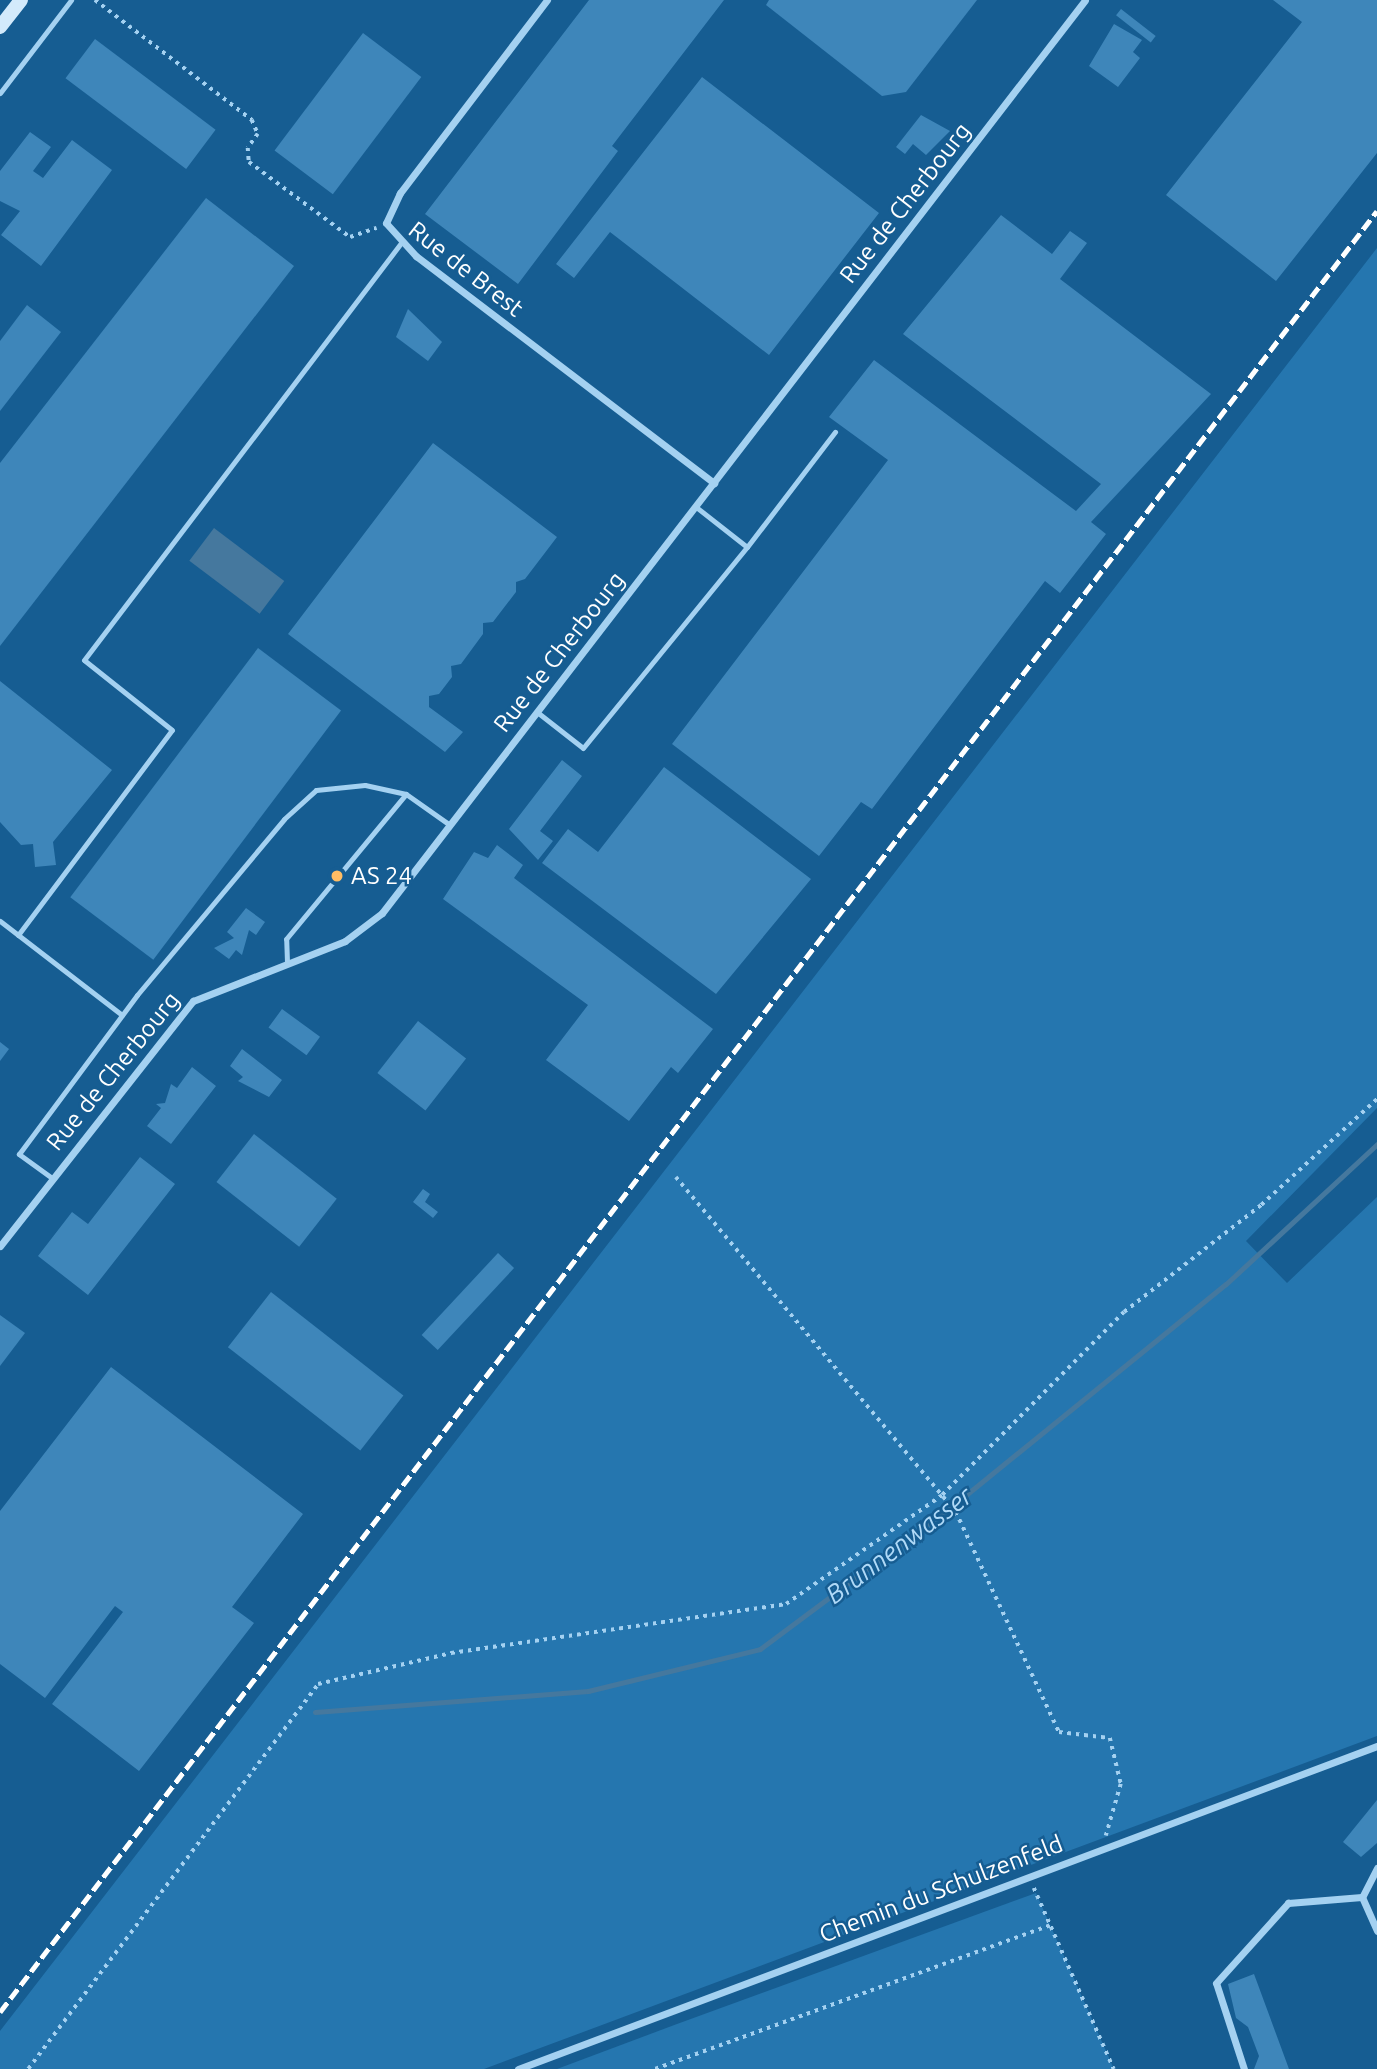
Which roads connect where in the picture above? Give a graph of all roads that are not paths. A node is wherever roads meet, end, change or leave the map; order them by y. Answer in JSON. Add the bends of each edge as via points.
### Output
{"nodes":[{"id":1,"x":21,"y":0,"type":"edge"},
{"id":2,"x":71,"y":0,"type":"edge"},
{"id":3,"x":548,"y":0,"type":"edge"},
{"id":4,"x":1085,"y":0,"type":"edge"},
{"id":5,"x":0,"y":27,"type":"edge"},
{"id":6,"x":0,"y":93,"type":"edge"},
{"id":7,"x":401,"y":243,"type":"junction"},
{"id":8,"x":835,"y":432,"type":"dead end"},
{"id":9,"x":714,"y":483,"type":"junction"},
{"id":10,"x":696,"y":507,"type":"junction"},
{"id":11,"x":747,"y":547,"type":"junction"},
{"id":12,"x":537,"y":712,"type":"junction"},
{"id":13,"x":406,"y":794,"type":"junction"},
{"id":14,"x":450,"y":825,"type":"junction"},
{"id":15,"x":0,"y":921,"type":"edge"},
{"id":16,"x":18,"y":934,"type":"junction"},
{"id":17,"x":287,"y":962,"type":"junction"},
{"id":18,"x":122,"y":1015,"type":"junction"},
{"id":19,"x":52,"y":1178,"type":"junction"},
{"id":20,"x":0,"y":1246,"type":"edge"},
{"id":21,"x":1377,"y":1746,"type":"edge"},
{"id":22,"x":1377,"y":1868,"type":"edge"},
{"id":23,"x":1362,"y":1897,"type":"junction"},
{"id":24,"x":1377,"y":1931,"type":"edge"},
{"id":25,"x":518,"y":2069,"type":"edge"},
{"id":26,"x":1244,"y":2069,"type":"edge"}],
"edges":[{"from":1,"to":5,"type":"main road"},
{"from":2,"to":6,"type":"lane"},
{"from":3,"to":7,"type":"street","name":"Rue de Brest","via":[[400,193],[386,223]]},
{"from":4,"to":9,"type":"street","name":"Rue de Cherbourg"},
{"from":7,"to":9,"type":"street","name":"Rue de Brest"},
{"from":7,"to":16,"type":"lane","via":[[84,660],[172,730]]},
{"from":8,"to":11,"type":"lane"},
{"from":9,"to":10,"type":"street","name":"Rue de Cherbourg"},
{"from":10,"to":11,"type":"lane"},
{"from":10,"to":12,"type":"street","name":"Rue de Cherbourg"},
{"from":11,"to":12,"type":"lane","via":[[583,748]]},
{"from":12,"to":14,"type":"street","name":"Rue de Cherbourg"},
{"from":13,"to":14,"type":"lane"},
{"from":13,"to":17,"type":"lane","via":[[286,939]]},
{"from":13,"to":18,"type":"lane","via":[[365,785],[316,790],[284,820]]},
{"from":14,"to":17,"type":"street","name":"Rue de Cherbourg","via":[[382,913],[345,941]]},
{"from":15,"to":16,"type":"lane"},
{"from":16,"to":18,"type":"lane"},
{"from":17,"to":19,"type":"street","name":"Rue de Cherbourg","via":[[193,1001]]},
{"from":18,"to":19,"type":"lane","via":[[19,1154]]},
{"from":19,"to":20,"type":"street","name":"Rue de Cherbourg"},
{"from":21,"to":25,"type":"street","name":"Chemin du Schulzenfeld"},
{"from":22,"to":23,"type":"street"},
{"from":23,"to":24,"type":"street"},
{"from":23,"to":26,"type":"street","via":[[1287,1903],[1216,1983]]}]}
